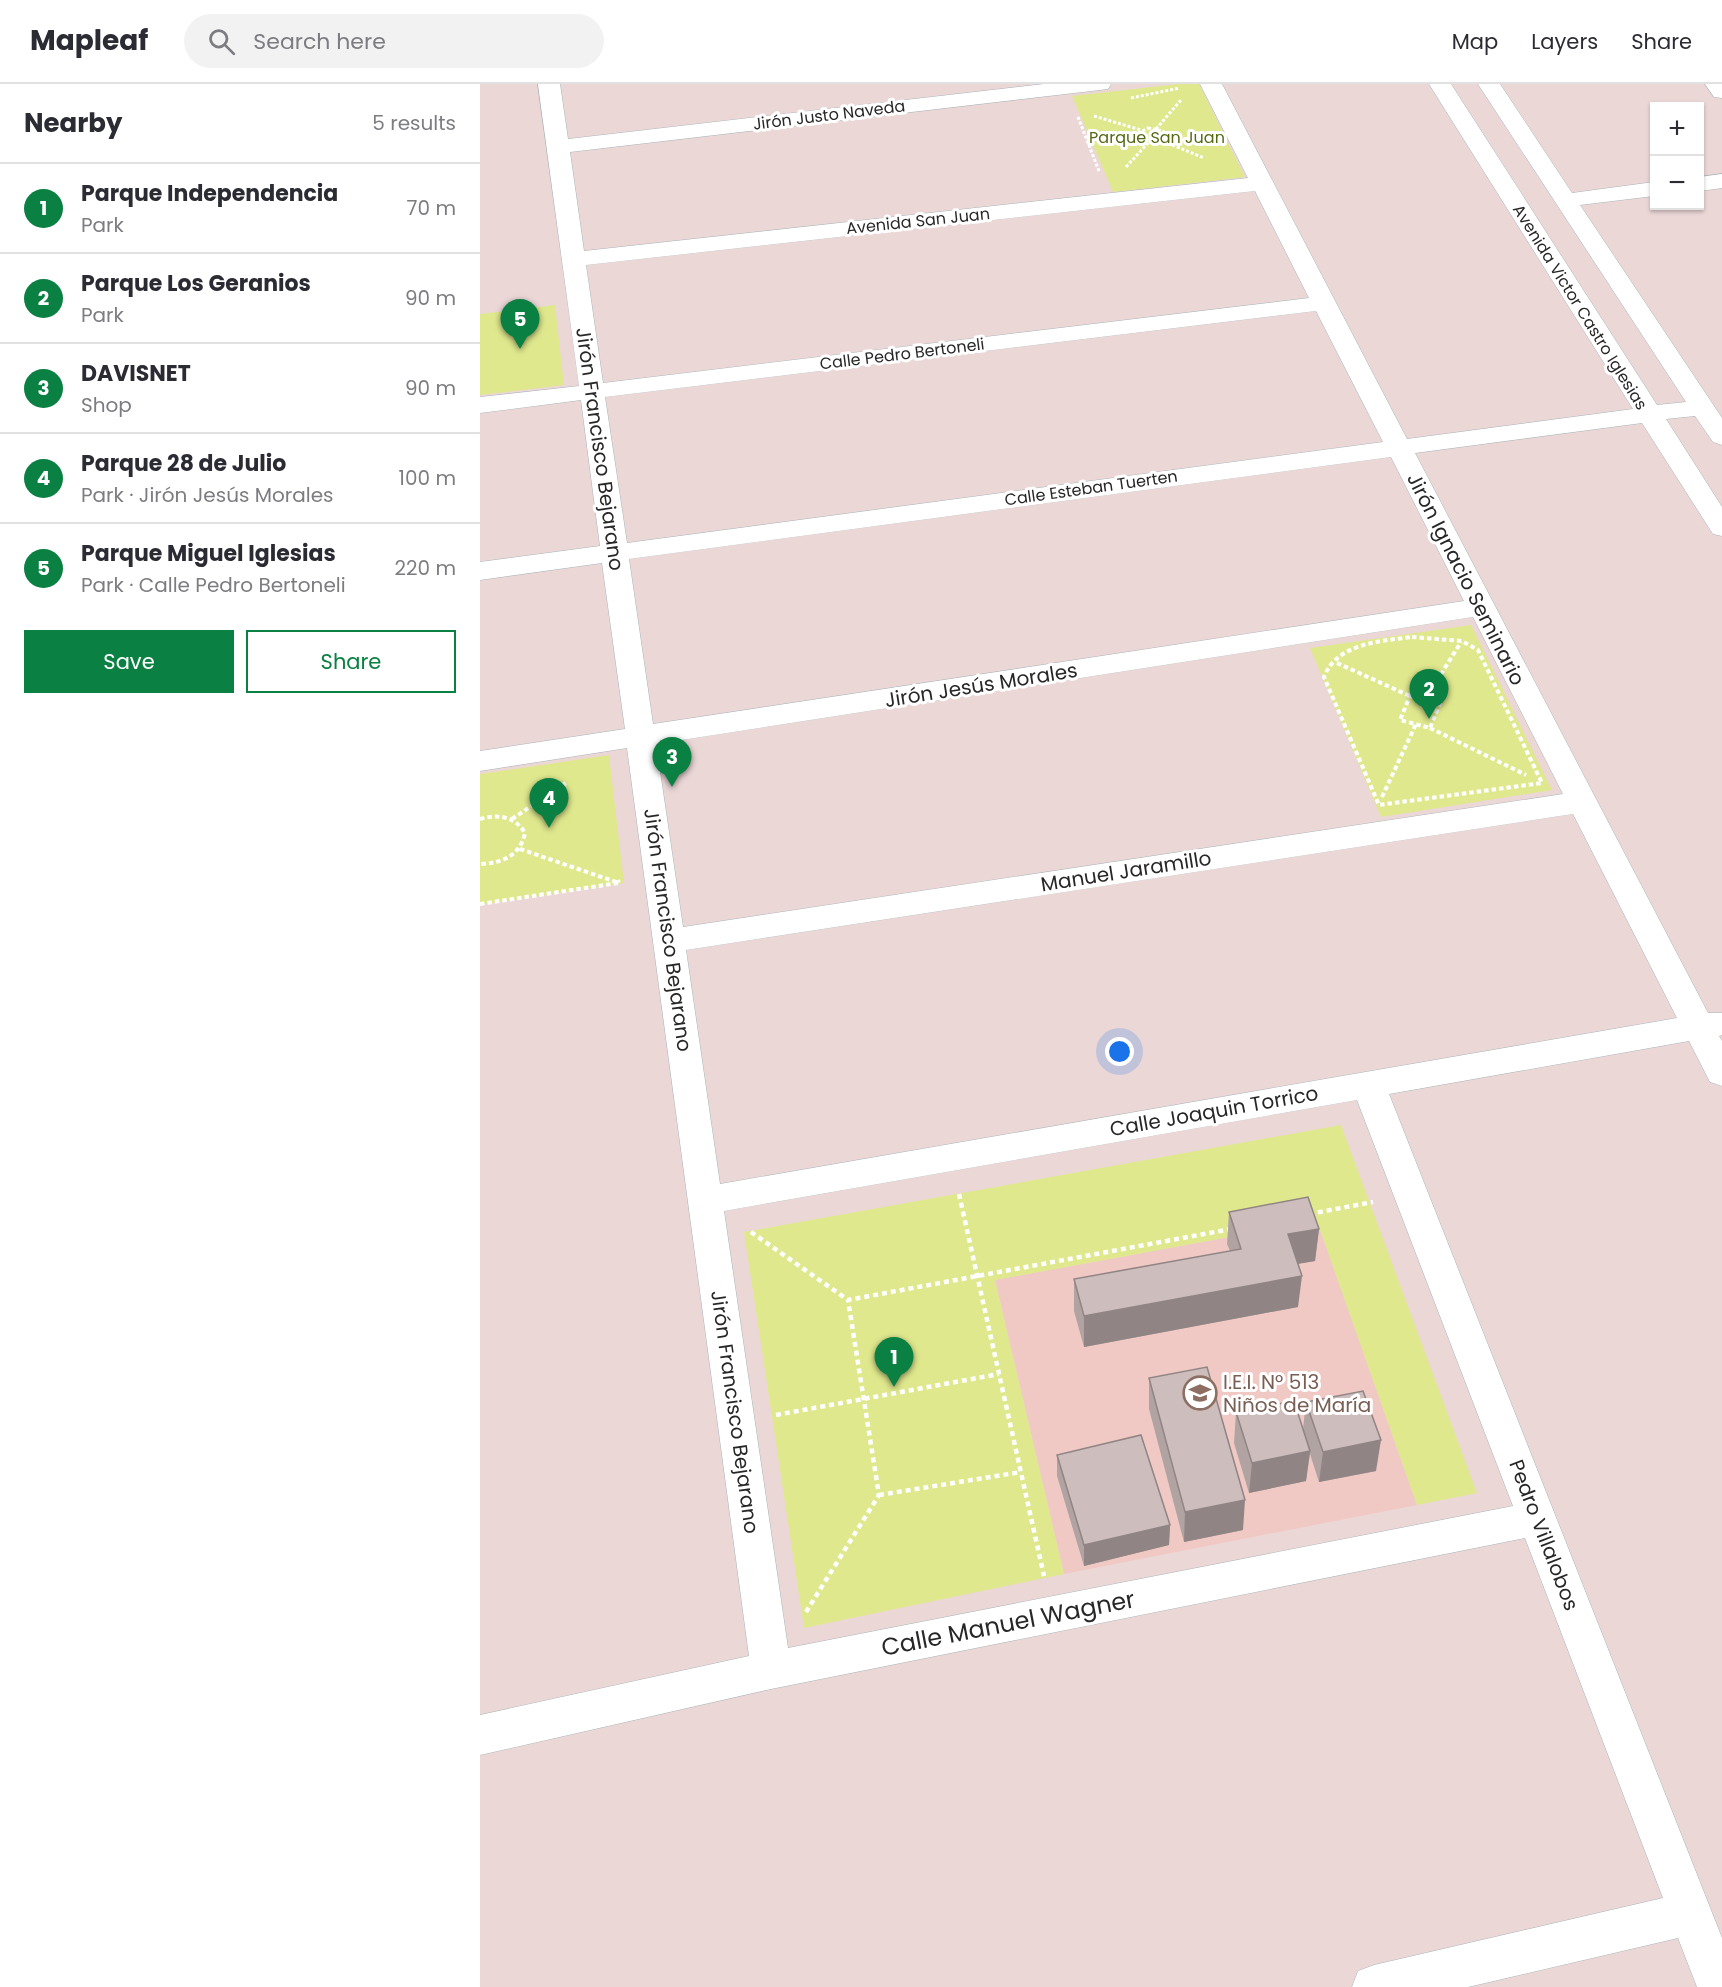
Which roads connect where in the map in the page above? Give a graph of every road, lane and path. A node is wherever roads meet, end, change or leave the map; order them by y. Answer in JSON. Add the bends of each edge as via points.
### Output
{"nodes":[{"id":1,"x":549,"y":84,"type":"edge"},
{"id":2,"x":1100,"y":84,"type":"edge"},
{"id":3,"x":1440,"y":84,"type":"edge"},
{"id":4,"x":1490,"y":84,"type":"edge"},
{"id":5,"x":1716,"y":84,"type":"edge"},
{"id":6,"x":1184,"y":87,"type":"dead end"},
{"id":7,"x":1199,"y":89,"type":"edge"},
{"id":8,"x":1722,"y":92,"type":"edge"},
{"id":9,"x":1130,"y":99,"type":"dead end"},
{"id":10,"x":1156,"y":129,"type":"junction"},
{"id":11,"x":1141,"y":130,"type":"junction"},
{"id":12,"x":558,"y":147,"type":"junction"},
{"id":13,"x":1722,"y":181,"type":"edge"},
{"id":14,"x":1262,"y":183,"type":"junction"},
{"id":15,"x":1704,"y":183,"type":"edge"},
{"id":16,"x":1650,"y":190,"type":"edge"},
{"id":17,"x":1110,"y":200,"type":"junction"},
{"id":18,"x":1567,"y":200,"type":"junction"},
{"id":19,"x":573,"y":259,"type":"junction"},
{"id":20,"x":1324,"y":303,"type":"junction"},
{"id":21,"x":592,"y":392,"type":"junction"},
{"id":22,"x":480,"y":405,"type":"edge"},
{"id":23,"x":1702,"y":407,"type":"junction"},
{"id":24,"x":1648,"y":414,"type":"junction"},
{"id":25,"x":1722,"y":437,"type":"edge"},
{"id":26,"x":1398,"y":447,"type":"junction"},
{"id":27,"x":1722,"y":528,"type":"edge"},
{"id":28,"x":615,"y":552,"type":"junction"},
{"id":29,"x":480,"y":571,"type":"edge"},
{"id":30,"x":1481,"y":607,"type":"junction"},
{"id":31,"x":1462,"y":641,"type":"junction"},
{"id":32,"x":1331,"y":661,"type":"junction"},
{"id":33,"x":1410,"y":696,"type":"junction"},
{"id":34,"x":1425,"y":700,"type":"junction"},
{"id":35,"x":1416,"y":724,"type":"junction"},
{"id":36,"x":1430,"y":728,"type":"junction"},
{"id":37,"x":640,"y":736,"type":"junction"},
{"id":38,"x":480,"y":761,"type":"edge"},
{"id":39,"x":1542,"y":783,"type":"junction"},
{"id":40,"x":1582,"y":802,"type":"junction"},
{"id":41,"x":1383,"y":818,"type":"junction"},
{"id":42,"x":480,"y":819,"type":"edge"},
{"id":43,"x":520,"y":849,"type":"junction"},
{"id":44,"x":480,"y":864,"type":"edge"},
{"id":45,"x":617,"y":872,"type":"dead end"},
{"id":46,"x":660,"y":877,"type":"junction"},
{"id":47,"x":619,"y":883,"type":"junction"},
{"id":48,"x":480,"y":904,"type":"edge"},
{"id":49,"x":669,"y":941,"type":"junction"},
{"id":50,"x":1710,"y":1025,"type":"edge"},
{"id":51,"x":1722,"y":1073,"type":"edge"},
{"id":52,"x":1368,"y":1084,"type":"junction"},
{"id":53,"x":951,"y":1156,"type":"junction"},
{"id":54,"x":1412,"y":1195,"type":"junction"},
{"id":55,"x":706,"y":1200,"type":"junction"},
{"id":56,"x":1306,"y":1215,"type":"edge"},
{"id":57,"x":1236,"y":1228,"type":"edge"},
{"id":58,"x":978,"y":1276,"type":"junction"},
{"id":59,"x":848,"y":1300,"type":"junction"},
{"id":60,"x":999,"y":1374,"type":"junction"},
{"id":61,"x":863,"y":1399,"type":"junction"},
{"id":62,"x":736,"y":1422,"type":"junction"},
{"id":63,"x":1021,"y":1472,"type":"junction"},
{"id":64,"x":879,"y":1495,"type":"junction"},
{"id":65,"x":1537,"y":1518,"type":"junction"},
{"id":66,"x":1053,"y":1615,"type":"junction"},
{"id":67,"x":771,"y":1670,"type":"junction"},
{"id":68,"x":480,"y":1735,"type":"edge"},
{"id":69,"x":1690,"y":1913,"type":"junction"},
{"id":70,"x":1374,"y":1987,"type":"edge"},
{"id":71,"x":1719,"y":1987,"type":"edge"}],
"edges":[{"from":1,"to":12,"type":"street","name":"Jirón Francisco Bejarano"},
{"from":2,"to":12,"type":"street","name":"Jirón Justo Naveda"},
{"from":3,"to":24,"type":"street","name":"Avenida Victor Castro Iglesias"},
{"from":4,"to":18,"type":"street"},
{"from":5,"to":8,"type":"street"},
{"from":6,"to":9,"type":"path"},
{"from":7,"to":10,"type":"path"},
{"from":7,"to":14,"type":"street","name":"Jirón Ignacio Seminario"},
{"from":10,"to":11,"type":"path"},
{"from":10,"to":11,"type":"path","via":[[1167,138],[1156,143],[1141,141],[1137,134]]},
{"from":11,"to":17,"type":"path","via":[[1075,111]]},
{"from":12,"to":19,"type":"street","name":"Jirón Francisco Bejarano"},
{"from":13,"to":15,"type":"street"},
{"from":14,"to":17,"type":"street","name":"Avenida San Juan"},
{"from":14,"to":20,"type":"street","name":"Jirón Ignacio Seminario"},
{"from":16,"to":18,"type":"street"},
{"from":17,"to":19,"type":"street","name":"Avenida San Juan"},
{"from":18,"to":23,"type":"street"},
{"from":19,"to":21,"type":"street","name":"Jirón Francisco Bejarano"},
{"from":20,"to":21,"type":"street","name":"Calle Pedro Bertoneli"},
{"from":20,"to":26,"type":"street","name":"Jirón Ignacio Seminario"},
{"from":21,"to":22,"type":"street","name":"Calle Pedro Bertoneli"},
{"from":21,"to":28,"type":"street","name":"Jirón Francisco Bejarano"},
{"from":23,"to":24,"type":"street","name":"Calle Esteban Tuerten"},
{"from":23,"to":25,"type":"street"},
{"from":24,"to":26,"type":"street","name":"Calle Esteban Tuerten"},
{"from":24,"to":27,"type":"street","name":"Avenida Victor Castro Iglesias"},
{"from":26,"to":28,"type":"street","name":"Calle Esteban Tuerten"},
{"from":26,"to":30,"type":"street","name":"Jirón Ignacio Seminario"},
{"from":28,"to":29,"type":"street","name":"Calle Esteban Tuerten"},
{"from":28,"to":37,"type":"street","name":"Jirón Francisco Bejarano"},
{"from":30,"to":31,"type":"path"},
{"from":30,"to":37,"type":"street","name":"Jirón Jesús Morales"},
{"from":30,"to":40,"type":"street","name":"Jirón Ignacio Seminario"},
{"from":31,"to":32,"type":"path","via":[[1412,637],[1388,640]]},
{"from":31,"to":34,"type":"path"},
{"from":31,"to":39,"type":"path","via":[[1478,650]]},
{"from":32,"to":33,"type":"path"},
{"from":32,"to":41,"type":"path","via":[[1324,677]]},
{"from":33,"to":34,"type":"path"},
{"from":33,"to":35,"type":"path","via":[[1400,720]]},
{"from":34,"to":36,"type":"path","via":[[1440,703]]},
{"from":35,"to":36,"type":"path"},
{"from":35,"to":41,"type":"path"},
{"from":36,"to":39,"type":"path"},
{"from":37,"to":38,"type":"street","name":"Jirón Jesús Morales"},
{"from":37,"to":46,"type":"street","name":"Jirón Francisco Bejarano"},
{"from":39,"to":40,"type":"path"},
{"from":39,"to":41,"type":"path"},
{"from":40,"to":41,"type":"street","name":"Manuel Jaramillo"},
{"from":40,"to":50,"type":"street","name":"Jirón Ignacio Seminario"},
{"from":41,"to":49,"type":"street","name":"Manuel Jaramillo"},
{"from":42,"to":43,"type":"path","via":[[500,816],[521,825],[525,833]]},
{"from":43,"to":44,"type":"path","via":[[508,859]]},
{"from":43,"to":47,"type":"path"},
{"from":45,"to":47,"type":"path"},
{"from":46,"to":47,"type":"path"},
{"from":46,"to":49,"type":"street","name":"Jirón Francisco Bejarano"},
{"from":47,"to":48,"type":"path"},
{"from":49,"to":55,"type":"street","name":"Jirón Francisco Bejarano"},
{"from":50,"to":51,"type":"street","name":"Jirón Ignacio Seminario"},
{"from":50,"to":52,"type":"street","name":"Calle Joaquin Torrico"},
{"from":52,"to":53,"type":"street","name":"Calle Joaquin Torrico"},
{"from":52,"to":54,"type":"street","name":"Pedro Villalobos"},
{"from":53,"to":55,"type":"street","name":"Calle Joaquin Torrico"},
{"from":53,"to":58,"type":"path"},
{"from":54,"to":56,"type":"path"},
{"from":54,"to":65,"type":"street","name":"Pedro Villalobos"},
{"from":55,"to":59,"type":"path"},
{"from":55,"to":62,"type":"street","name":"Jirón Francisco Bejarano"},
{"from":57,"to":58,"type":"path"},
{"from":58,"to":59,"type":"path"},
{"from":58,"to":60,"type":"path"},
{"from":59,"to":61,"type":"path"},
{"from":60,"to":61,"type":"path"},
{"from":60,"to":63,"type":"path"},
{"from":61,"to":62,"type":"path"},
{"from":61,"to":64,"type":"path"},
{"from":62,"to":67,"type":"street","name":"Jirón Francisco Bejarano"},
{"from":63,"to":64,"type":"path"},
{"from":63,"to":66,"type":"path"},
{"from":64,"to":67,"type":"path"},
{"from":65,"to":66,"type":"street","name":"Calle Manuel Wagner"},
{"from":65,"to":69,"type":"street","name":"Pedro Villalobos"},
{"from":66,"to":67,"type":"street","name":"Calle Manuel Wagner"},
{"from":67,"to":68,"type":"street","name":"Calle Manuel Wagner"},
{"from":69,"to":70,"type":"street"},
{"from":69,"to":71,"type":"street","name":"Pedro Villalobos"}]}
